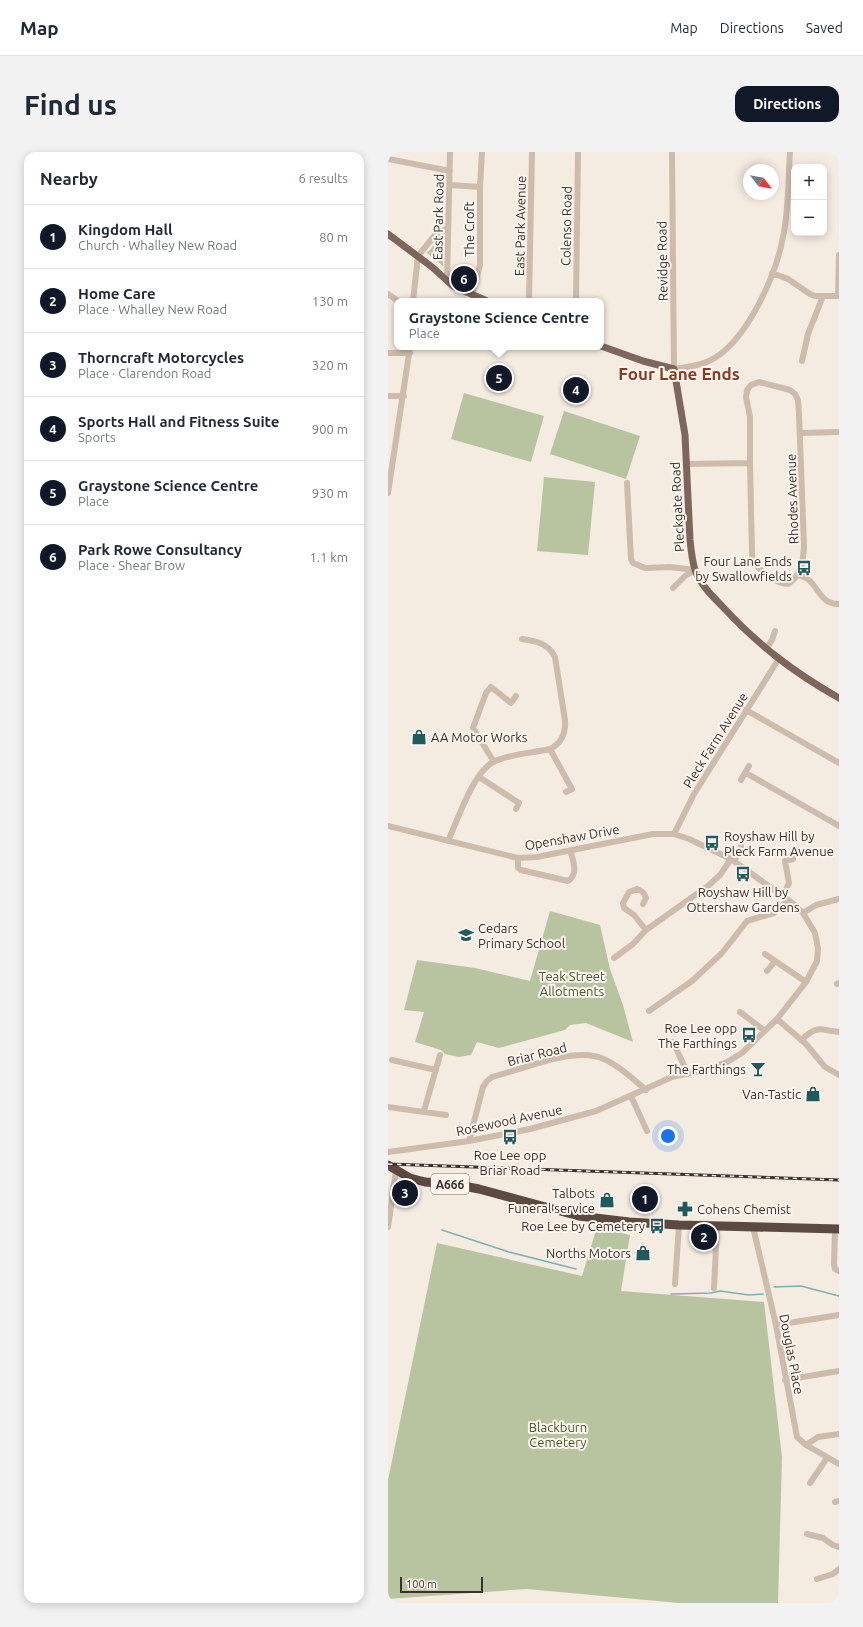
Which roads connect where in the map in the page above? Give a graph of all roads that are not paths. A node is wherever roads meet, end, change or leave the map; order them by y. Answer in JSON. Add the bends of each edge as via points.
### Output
{"nodes":[{"id":1,"x":450,"y":152,"type":"edge"},
{"id":2,"x":482,"y":152,"type":"edge"},
{"id":3,"x":532,"y":152,"type":"edge"},
{"id":4,"x":578,"y":152,"type":"edge"},
{"id":5,"x":672,"y":152,"type":"edge"},
{"id":6,"x":790,"y":152,"type":"edge"},
{"id":7,"x":388,"y":160,"type":"edge"},
{"id":8,"x":450,"y":171,"type":"junction"},
{"id":9,"x":450,"y":185,"type":"junction"},
{"id":10,"x":480,"y":186,"type":"junction"},
{"id":11,"x":448,"y":228,"type":"junction"},
{"id":12,"x":388,"y":234,"type":"edge"},
{"id":13,"x":839,"y":255,"type":"edge"},
{"id":14,"x":418,"y":256,"type":"junction"},
{"id":15,"x":772,"y":273,"type":"junction"},
{"id":16,"x":447,"y":281,"type":"junction"},
{"id":17,"x":472,"y":295,"type":"junction"},
{"id":18,"x":838,"y":295,"type":"edge"},
{"id":19,"x":823,"y":296,"type":"junction"},
{"id":20,"x":413,"y":298,"type":"edge"},
{"id":21,"x":480,"y":298,"type":"edge"},
{"id":22,"x":530,"y":298,"type":"edge"},
{"id":23,"x":576,"y":298,"type":"edge"},
{"id":24,"x":604,"y":347,"type":"edge"},
{"id":25,"x":410,"y":350,"type":"edge"},
{"id":26,"x":388,"y":353,"type":"edge"},
{"id":27,"x":802,"y":361,"type":"dead end"},
{"id":28,"x":674,"y":369,"type":"junction"},
{"id":29,"x":388,"y":396,"type":"edge"},
{"id":30,"x":404,"y":396,"type":"junction"},
{"id":31,"x":839,"y":432,"type":"edge"},
{"id":32,"x":801,"y":433,"type":"junction"},
{"id":33,"x":750,"y":463,"type":"junction"},
{"id":34,"x":687,"y":464,"type":"junction"},
{"id":35,"x":627,"y":483,"type":"dead end"},
{"id":36,"x":388,"y":493,"type":"edge"},
{"id":37,"x":695,"y":570,"type":"junction"},
{"id":38,"x":799,"y":575,"type":"junction"},
{"id":39,"x":673,"y":588,"type":"dead end"},
{"id":40,"x":839,"y":604,"type":"edge"},
{"id":41,"x":775,"y":631,"type":"dead end"},
{"id":42,"x":522,"y":639,"type":"dead end"},
{"id":43,"x":766,"y":649,"type":"junction"},
{"id":44,"x":778,"y":660,"type":"junction"},
{"id":45,"x":516,"y":696,"type":"dead end"},
{"id":46,"x":839,"y":698,"type":"edge"},
{"id":47,"x":746,"y":710,"type":"junction"},
{"id":48,"x":550,"y":749,"type":"junction"},
{"id":49,"x":494,"y":762,"type":"junction"},
{"id":50,"x":839,"y":763,"type":"edge"},
{"id":51,"x":750,"y":766,"type":"dead end"},
{"id":52,"x":746,"y":773,"type":"junction"},
{"id":53,"x":479,"y":777,"type":"junction"},
{"id":54,"x":741,"y":780,"type":"dead end"},
{"id":55,"x":566,"y":792,"type":"dead end"},
{"id":56,"x":516,"y":809,"type":"dead end"},
{"id":57,"x":388,"y":826,"type":"edge"},
{"id":58,"x":839,"y":826,"type":"edge"},
{"id":59,"x":674,"y":834,"type":"junction"},
{"id":60,"x":738,"y":840,"type":"dead end"},
{"id":61,"x":448,"y":841,"type":"junction"},
{"id":62,"x":570,"y":850,"type":"junction"},
{"id":63,"x":518,"y":858,"type":"junction"},
{"id":64,"x":793,"y":859,"type":"dead end"},
{"id":65,"x":733,"y":860,"type":"junction"},
{"id":66,"x":786,"y":898,"type":"junction"},
{"id":67,"x":839,"y":899,"type":"edge"},
{"id":68,"x":643,"y":904,"type":"dead end"},
{"id":69,"x":803,"y":913,"type":"junction"},
{"id":70,"x":646,"y":930,"type":"junction"},
{"id":71,"x":764,"y":954,"type":"dead end"},
{"id":72,"x":614,"y":958,"type":"dead end"},
{"id":73,"x":775,"y":961,"type":"junction"},
{"id":74,"x":767,"y":971,"type":"dead end"},
{"id":75,"x":806,"y":982,"type":"junction"},
{"id":76,"x":649,"y":1012,"type":"dead end"},
{"id":77,"x":740,"y":1012,"type":"dead end"},
{"id":78,"x":777,"y":1019,"type":"junction"},
{"id":79,"x":766,"y":1031,"type":"junction"},
{"id":80,"x":839,"y":1032,"type":"edge"},
{"id":81,"x":801,"y":1040,"type":"junction"},
{"id":82,"x":673,"y":1042,"type":"dead end"},
{"id":83,"x":440,"y":1055,"type":"dead end"},
{"id":84,"x":392,"y":1060,"type":"dead end"},
{"id":85,"x":436,"y":1070,"type":"junction"},
{"id":86,"x":688,"y":1074,"type":"junction"},
{"id":87,"x":839,"y":1075,"type":"edge"},
{"id":88,"x":646,"y":1090,"type":"junction"},
{"id":89,"x":631,"y":1096,"type":"junction"},
{"id":90,"x":388,"y":1107,"type":"edge"},
{"id":91,"x":424,"y":1112,"type":"junction"},
{"id":92,"x":446,"y":1115,"type":"dead end"},
{"id":93,"x":647,"y":1131,"type":"dead end"},
{"id":94,"x":469,"y":1141,"type":"junction"},
{"id":95,"x":388,"y":1152,"type":"edge"},
{"id":96,"x":388,"y":1164,"type":"edge"},
{"id":97,"x":396,"y":1170,"type":"junction"},
{"id":98,"x":679,"y":1225,"type":"junction"},
{"id":99,"x":717,"y":1226,"type":"junction"},
{"id":100,"x":388,"y":1227,"type":"edge"},
{"id":101,"x":753,"y":1227,"type":"junction"},
{"id":102,"x":837,"y":1229,"type":"edge"},
{"id":103,"x":837,"y":1270,"type":"edge"},
{"id":104,"x":675,"y":1284,"type":"dead end"},
{"id":105,"x":714,"y":1288,"type":"dead end"},
{"id":106,"x":839,"y":1315,"type":"edge"},
{"id":107,"x":776,"y":1325,"type":"junction"},
{"id":108,"x":839,"y":1371,"type":"edge"},
{"id":109,"x":785,"y":1380,"type":"junction"},
{"id":110,"x":839,"y":1434,"type":"edge"},
{"id":111,"x":806,"y":1445,"type":"junction"},
{"id":112,"x":827,"y":1458,"type":"junction"},
{"id":113,"x":839,"y":1464,"type":"edge"},
{"id":114,"x":810,"y":1483,"type":"dead end"},
{"id":115,"x":807,"y":1534,"type":"dead end"},
{"id":116,"x":839,"y":1547,"type":"edge"},
{"id":117,"x":839,"y":1569,"type":"edge"},
{"id":118,"x":817,"y":1579,"type":"dead end"}],
"edges":[{"from":1,"to":8,"type":"street","name":"East Park Road"},
{"from":2,"to":10,"type":"street","name":"The Croft"},
{"from":3,"to":22,"type":"street","name":"East Park Avenue"},
{"from":4,"to":23,"type":"street","name":"Colenso Road"},
{"from":5,"to":28,"type":"street","name":"Revidge Road"},
{"from":6,"to":15,"type":"street","via":[[783,236]]},
{"from":7,"to":8,"type":"street"},
{"from":8,"to":9,"type":"street","name":"East Park Road"},
{"from":9,"to":10,"type":"street"},
{"from":9,"to":11,"type":"street","name":"East Park Road"},
{"from":10,"to":17,"type":"street","name":"The Croft","via":[[480,265]]},
{"from":11,"to":14,"type":"street","via":[[435,235]]},
{"from":11,"to":16,"type":"street","name":"East Park Road"},
{"from":12,"to":14,"type":"main road"},
{"from":13,"to":18,"type":"street"},
{"from":14,"to":16,"type":"main road"},
{"from":14,"to":20,"type":"street"},
{"from":15,"to":19,"type":"street","via":[[788,279],[807,293]]},
{"from":15,"to":28,"type":"street","via":[[748,323],[729,348],[708,362]]},
{"from":16,"to":17,"type":"main road"},
{"from":17,"to":21,"type":"main road"},
{"from":18,"to":19,"type":"street"},
{"from":19,"to":27,"type":"street","via":[[808,334]]},
{"from":24,"to":28,"type":"main road"},
{"from":25,"to":26,"type":"street"},
{"from":25,"to":30,"type":"street"},
{"from":28,"to":34,"type":"main road","name":"Pleckgate Road"},
{"from":29,"to":30,"type":"street"},
{"from":30,"to":36,"type":"street"},
{"from":31,"to":32,"type":"street"},
{"from":32,"to":33,"type":"street","name":"Rhodes Avenue","via":[[798,400],[795,394],[786,388],[759,382],[751,385],[746,397],[750,417]]},
{"from":32,"to":38,"type":"street","name":"Rhodes Avenue","via":[[804,547]]},
{"from":33,"to":34,"type":"street"},
{"from":33,"to":38,"type":"street","name":"Rhodes Avenue","via":[[753,561],[782,584],[788,584]]},
{"from":34,"to":37,"type":"main road","name":"Pleckgate Road","via":[[690,540]]},
{"from":35,"to":37,"type":"street","via":[[633,563],[644,568]]},
{"from":37,"to":39,"type":"street","via":[[689,572]]},
{"from":37,"to":43,"type":"main road","name":"Pleckgate Road","via":[[709,593]]},
{"from":38,"to":40,"type":"street","via":[[811,582],[828,601]]},
{"from":41,"to":43,"type":"street"},
{"from":42,"to":48,"type":"street","via":[[542,643],[551,649],[556,657],[566,728],[557,746]]},
{"from":43,"to":44,"type":"main road","name":"Pleckgate Road"},
{"from":44,"to":46,"type":"main road","name":"Pleckgate Road"},
{"from":44,"to":47,"type":"street","name":"Pleck Farm Avenue"},
{"from":45,"to":49,"type":"street","via":[[511,702],[491,687],[486,693],[473,728]]},
{"from":47,"to":50,"type":"street"},
{"from":47,"to":59,"type":"street","name":"Pleck Farm Avenue","via":[[694,794]]},
{"from":48,"to":49,"type":"street","via":[[502,758]]},
{"from":48,"to":55,"type":"street","via":[[572,789]]},
{"from":49,"to":53,"type":"street","via":[[487,766]]},
{"from":51,"to":52,"type":"street"},
{"from":52,"to":54,"type":"street"},
{"from":52,"to":58,"type":"street"},
{"from":53,"to":56,"type":"street","via":[[519,804]]},
{"from":53,"to":61,"type":"street"},
{"from":57,"to":61,"type":"street","name":"Openshaw Drive"},
{"from":59,"to":62,"type":"street","name":"Openshaw Drive","via":[[653,834]]},
{"from":59,"to":65,"type":"street","name":"Openshaw Drive"},
{"from":60,"to":65,"type":"street","via":[[741,842],[741,848]]},
{"from":61,"to":63,"type":"street","name":"Openshaw Drive"},
{"from":62,"to":63,"type":"street","name":"Openshaw Drive"},
{"from":62,"to":63,"type":"street","via":[[574,871],[568,881],[521,870],[518,868]]},
{"from":64,"to":66,"type":"street","via":[[785,862],[789,883]]},
{"from":65,"to":66,"type":"street","name":"Openshaw Drive"},
{"from":65,"to":70,"type":"street","via":[[708,886]]},
{"from":66,"to":69,"type":"street","name":"Openshaw Drive"},
{"from":66,"to":76,"type":"street","via":[[774,912],[747,920],[722,953],[692,981]]},
{"from":67,"to":69,"type":"street","via":[[816,905]]},
{"from":68,"to":70,"type":"street","via":[[646,898],[642,891],[637,889],[629,892],[623,903],[624,908],[634,914]]},
{"from":69,"to":75,"type":"street","name":"Openshaw Drive","via":[[815,933],[818,948],[817,961]]},
{"from":70,"to":72,"type":"street"},
{"from":71,"to":73,"type":"street"},
{"from":73,"to":74,"type":"street"},
{"from":73,"to":75,"type":"street"},
{"from":75,"to":78,"type":"street","name":"Rosewood Avenue"},
{"from":77,"to":79,"type":"street"},
{"from":78,"to":79,"type":"street","name":"Rosewood Avenue"},
{"from":78,"to":81,"type":"street"},
{"from":79,"to":86,"type":"street","name":"Rosewood Avenue","via":[[742,1053],[720,1064]]},
{"from":80,"to":81,"type":"street","via":[[817,1029]]},
{"from":81,"to":87,"type":"street","via":[[825,1067]]},
{"from":82,"to":86,"type":"street"},
{"from":83,"to":85,"type":"street"},
{"from":84,"to":85,"type":"street"},
{"from":85,"to":91,"type":"street"},
{"from":86,"to":88,"type":"street","name":"Rosewood Avenue","via":[[672,1077]]},
{"from":88,"to":89,"type":"street","name":"Rosewood Avenue"},
{"from":88,"to":94,"type":"street","name":"Briar Road","via":[[619,1068],[595,1056],[560,1058],[492,1077],[483,1088]]},
{"from":89,"to":93,"type":"street"},
{"from":89,"to":94,"type":"street","name":"Rosewood Avenue","via":[[596,1111],[530,1129]]},
{"from":90,"to":91,"type":"street"},
{"from":91,"to":92,"type":"street"},
{"from":94,"to":95,"type":"street","name":"Rosewood Avenue"},
{"from":96,"to":97,"type":"highway","number":"A666"},
{"from":97,"to":98,"type":"highway","number":"A666","via":[[410,1178],[425,1182],[479,1189],[579,1216]]},
{"from":97,"to":100,"type":"street"},
{"from":98,"to":99,"type":"highway","number":"A666"},
{"from":98,"to":104,"type":"street"},
{"from":99,"to":101,"type":"highway","number":"A666"},
{"from":99,"to":105,"type":"street"},
{"from":101,"to":102,"type":"highway","number":"A666"},
{"from":101,"to":107,"type":"street","name":"Douglas Place"},
{"from":102,"to":103,"type":"street","via":[[834,1264]]},
{"from":106,"to":107,"type":"street"},
{"from":107,"to":109,"type":"street","name":"Douglas Place"},
{"from":108,"to":109,"type":"street"},
{"from":109,"to":111,"type":"street","name":"Douglas Place","via":[[797,1437]]},
{"from":110,"to":111,"type":"street","via":[[818,1437]]},
{"from":111,"to":112,"type":"street","name":"Douglas Place"},
{"from":112,"to":113,"type":"street","name":"Douglas Place"},
{"from":112,"to":114,"type":"street"},
{"from":115,"to":116,"type":"street","via":[[823,1538]]},
{"from":117,"to":118,"type":"street"}]}
